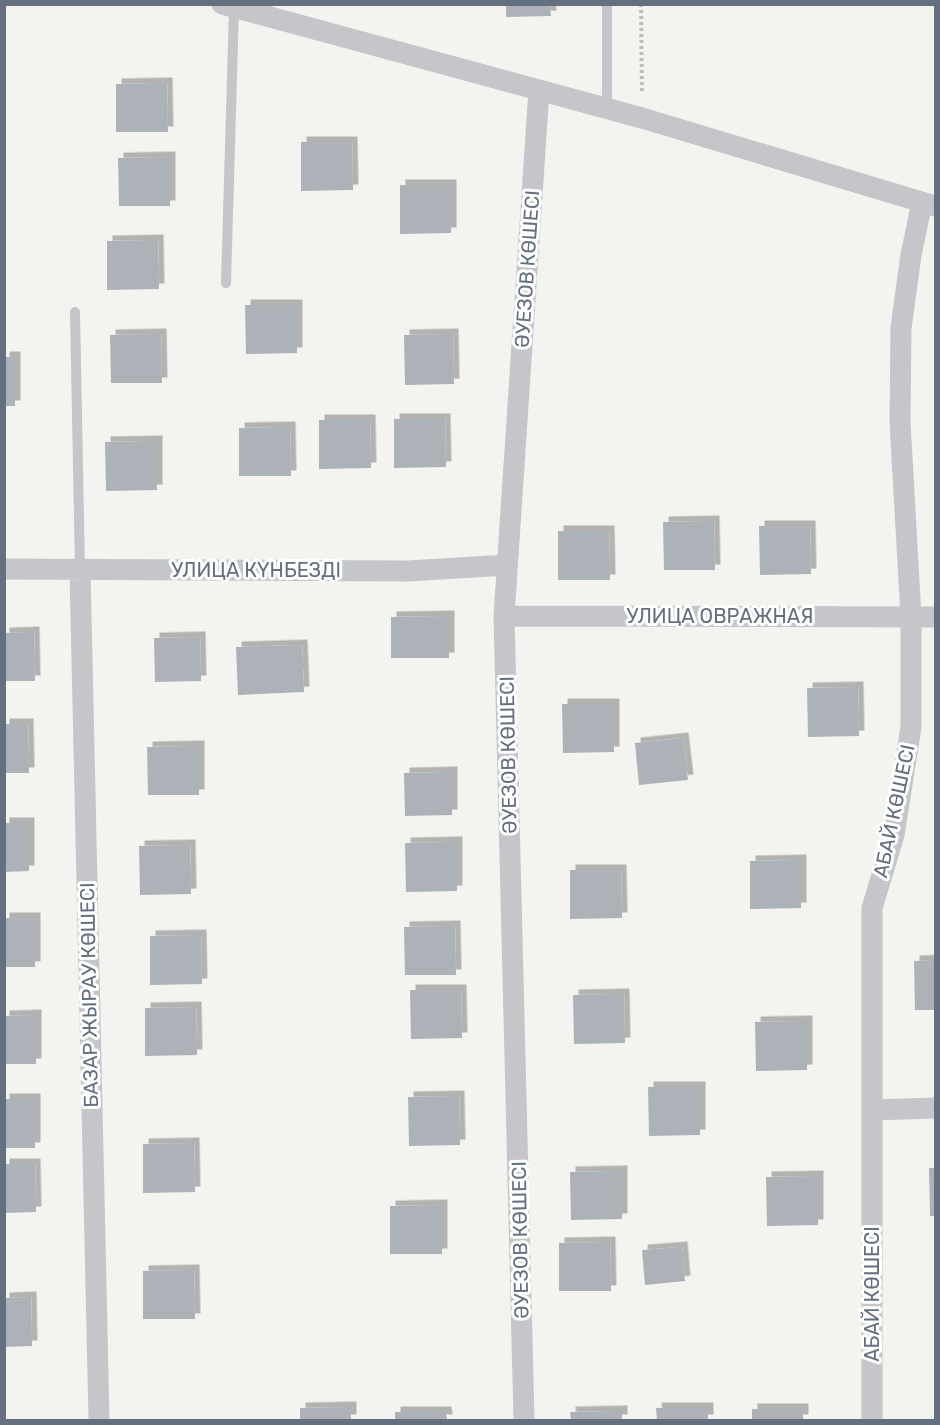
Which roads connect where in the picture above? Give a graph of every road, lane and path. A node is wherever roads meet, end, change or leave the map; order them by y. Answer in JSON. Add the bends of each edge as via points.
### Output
{"nodes":[{"id":1,"x":607,"y":4,"type":"edge"},
{"id":2,"x":641,"y":4,"type":"edge"},
{"id":3,"x":228,"y":6,"type":"edge"},
{"id":4,"x":539,"y":90,"type":"junction"},
{"id":5,"x":607,"y":109,"type":"junction"},
{"id":6,"x":642,"y":118,"type":"junction"},
{"id":7,"x":929,"y":204,"type":"edge"},
{"id":8,"x":226,"y":283,"type":"dead end"},
{"id":9,"x":75,"y":312,"type":"dead end"},
{"id":10,"x":507,"y":565,"type":"junction"},
{"id":11,"x":4,"y":569,"type":"edge"},
{"id":12,"x":80,"y":570,"type":"junction"},
{"id":13,"x":504,"y":616,"type":"junction"},
{"id":14,"x":911,"y":616,"type":"junction"},
{"id":15,"x":936,"y":617,"type":"edge"},
{"id":16,"x":936,"y":1108,"type":"edge"},
{"id":17,"x":872,"y":1110,"type":"junction"},
{"id":18,"x":99,"y":1420,"type":"edge"},
{"id":19,"x":524,"y":1420,"type":"edge"},
{"id":20,"x":872,"y":1420,"type":"edge"}],
"edges":[{"from":1,"to":5,"type":"lane"},
{"from":2,"to":6,"type":"path"},
{"from":3,"to":4,"type":"street"},
{"from":3,"to":8,"type":"lane"},
{"from":4,"to":5,"type":"street"},
{"from":4,"to":10,"type":"street","name":"ӘУЕЗОВ КӨШЕСІ"},
{"from":5,"to":6,"type":"street"},
{"from":6,"to":7,"type":"street"},
{"from":7,"to":14,"type":"street","name":"АБАЙ КӨШЕСІ","via":[[911,255],[901,328],[900,422]]},
{"from":9,"to":12,"type":"lane"},
{"from":10,"to":12,"type":"street","name":"УЛИЦА КҮНБЕЗДІ","via":[[408,571]]},
{"from":10,"to":13,"type":"street","name":"ӘУЕЗОВ КӨШЕСІ"},
{"from":11,"to":12,"type":"street","name":"УЛИЦА КҮНБЕЗДІ"},
{"from":12,"to":18,"type":"street","name":"БАЗАР ЖЫРАУ КӨШЕСІ"},
{"from":13,"to":14,"type":"street","name":"УЛИЦА ОВРАЖНАЯ"},
{"from":13,"to":19,"type":"street","name":"ӘУЕЗОВ КӨШЕСІ"},
{"from":14,"to":15,"type":"street","name":"УЛИЦА ОВРАЖНАЯ"},
{"from":14,"to":17,"type":"street","name":"АБАЙ КӨШЕСІ","via":[[911,727],[894,835],[872,908]]},
{"from":16,"to":17,"type":"street"},
{"from":17,"to":20,"type":"street","name":"АБАЙ КӨШЕСІ"}]}
